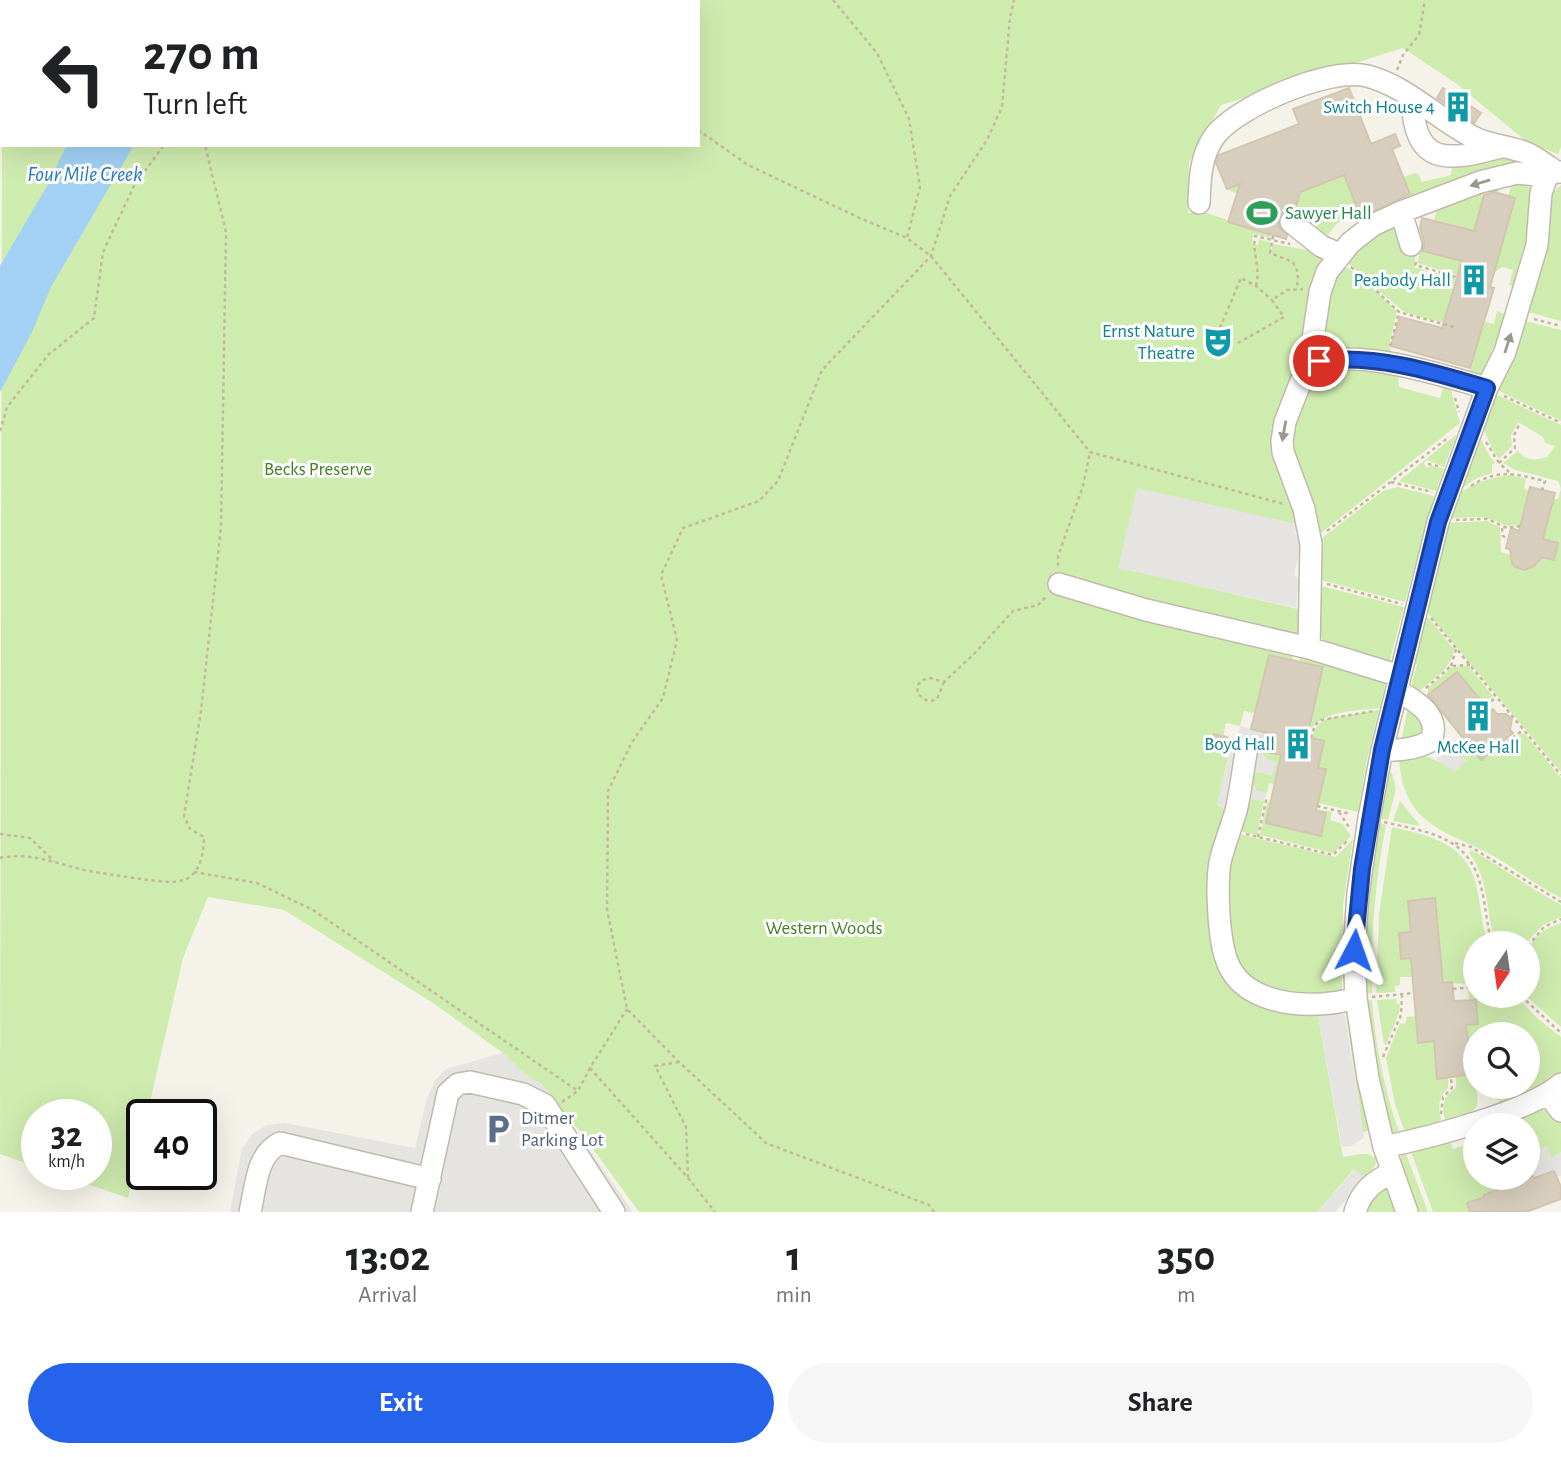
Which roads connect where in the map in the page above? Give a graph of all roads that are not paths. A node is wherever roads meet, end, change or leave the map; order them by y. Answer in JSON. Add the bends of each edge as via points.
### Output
{"nodes":[{"id":1,"x":1412,"y":98,"type":"junction"},
{"id":2,"x":1503,"y":146,"type":"junction"},
{"id":3,"x":1554,"y":173,"type":"edge"},
{"id":4,"x":1199,"y":203,"type":"dead end"},
{"id":5,"x":1401,"y":212,"type":"junction"},
{"id":6,"x":1291,"y":222,"type":"dead end"},
{"id":7,"x":1411,"y":245,"type":"road end"},
{"id":8,"x":1340,"y":257,"type":"junction"},
{"id":9,"x":1308,"y":367,"type":"junction"},
{"id":10,"x":1487,"y":388,"type":"junction"},
{"id":11,"x":1059,"y":584,"type":"road end"},
{"id":12,"x":1301,"y":651,"type":"junction"},
{"id":13,"x":1403,"y":682,"type":"junction"},
{"id":14,"x":1247,"y":747,"type":"dead end"},
{"id":15,"x":1382,"y":750,"type":"junction"},
{"id":16,"x":1356,"y":998,"type":"junction"},
{"id":17,"x":1557,"y":1096,"type":"edge"},
{"id":18,"x":1384,"y":1147,"type":"junction"},
{"id":19,"x":1393,"y":1172,"type":"junction"},
{"id":20,"x":430,"y":1179,"type":"junction"},
{"id":21,"x":250,"y":1212,"type":"edge"},
{"id":22,"x":422,"y":1212,"type":"edge"},
{"id":23,"x":614,"y":1212,"type":"edge"},
{"id":24,"x":1355,"y":1212,"type":"edge"},
{"id":25,"x":1407,"y":1212,"type":"edge"}],
"edges":[{"from":1,"to":2,"type":"street","via":[[1474,138]]},
{"from":1,"to":2,"type":"street","via":[[1422,144],[1433,152],[1454,158]]},
{"from":1,"to":4,"type":"street","via":[[1366,75],[1344,74],[1241,112],[1224,125],[1204,157]]},
{"from":2,"to":3,"type":"street","via":[[1527,153]]},
{"from":3,"to":5,"type":"street","one_way":true,"via":[[1517,173],[1492,179]]},
{"from":10,"to":3,"type":"street","one_way":true,"via":[[1517,314],[1537,245],[1541,193]]},
{"from":5,"to":7,"type":"street"},
{"from":5,"to":8,"type":"street","via":[[1373,225]]},
{"from":6,"to":8,"type":"street"},
{"from":8,"to":9,"type":"street","via":[[1327,272],[1320,292]]},
{"from":9,"to":10,"type":"street","via":[[1335,359],[1400,364]]},
{"from":9,"to":12,"type":"street","one_way":true,"via":[[1282,441],[1311,544]]},
{"from":10,"to":13,"type":"street","via":[[1438,522]]},
{"from":11,"to":12,"type":"street"},
{"from":12,"to":13,"type":"street"},
{"from":13,"to":15,"type":"street"},
{"from":13,"to":15,"type":"street","via":[[1433,719],[1435,732],[1422,746]]},
{"from":14,"to":16,"type":"street","via":[[1217,894],[1227,963],[1235,977],[1276,1001],[1337,1003]]},
{"from":15,"to":16,"type":"street","via":[[1358,894]]},
{"from":16,"to":18,"type":"street"},
{"from":17,"to":18,"type":"street"},
{"from":18,"to":19,"type":"street"},
{"from":19,"to":24,"type":"street","via":[[1374,1181]]},
{"from":19,"to":25,"type":"street"},
{"from":20,"to":21,"type":"street","via":[[280,1143],[261,1161]]},
{"from":20,"to":22,"type":"street"},
{"from":20,"to":23,"type":"street","via":[[448,1093],[458,1084],[470,1082],[523,1094],[544,1105]]}]}
